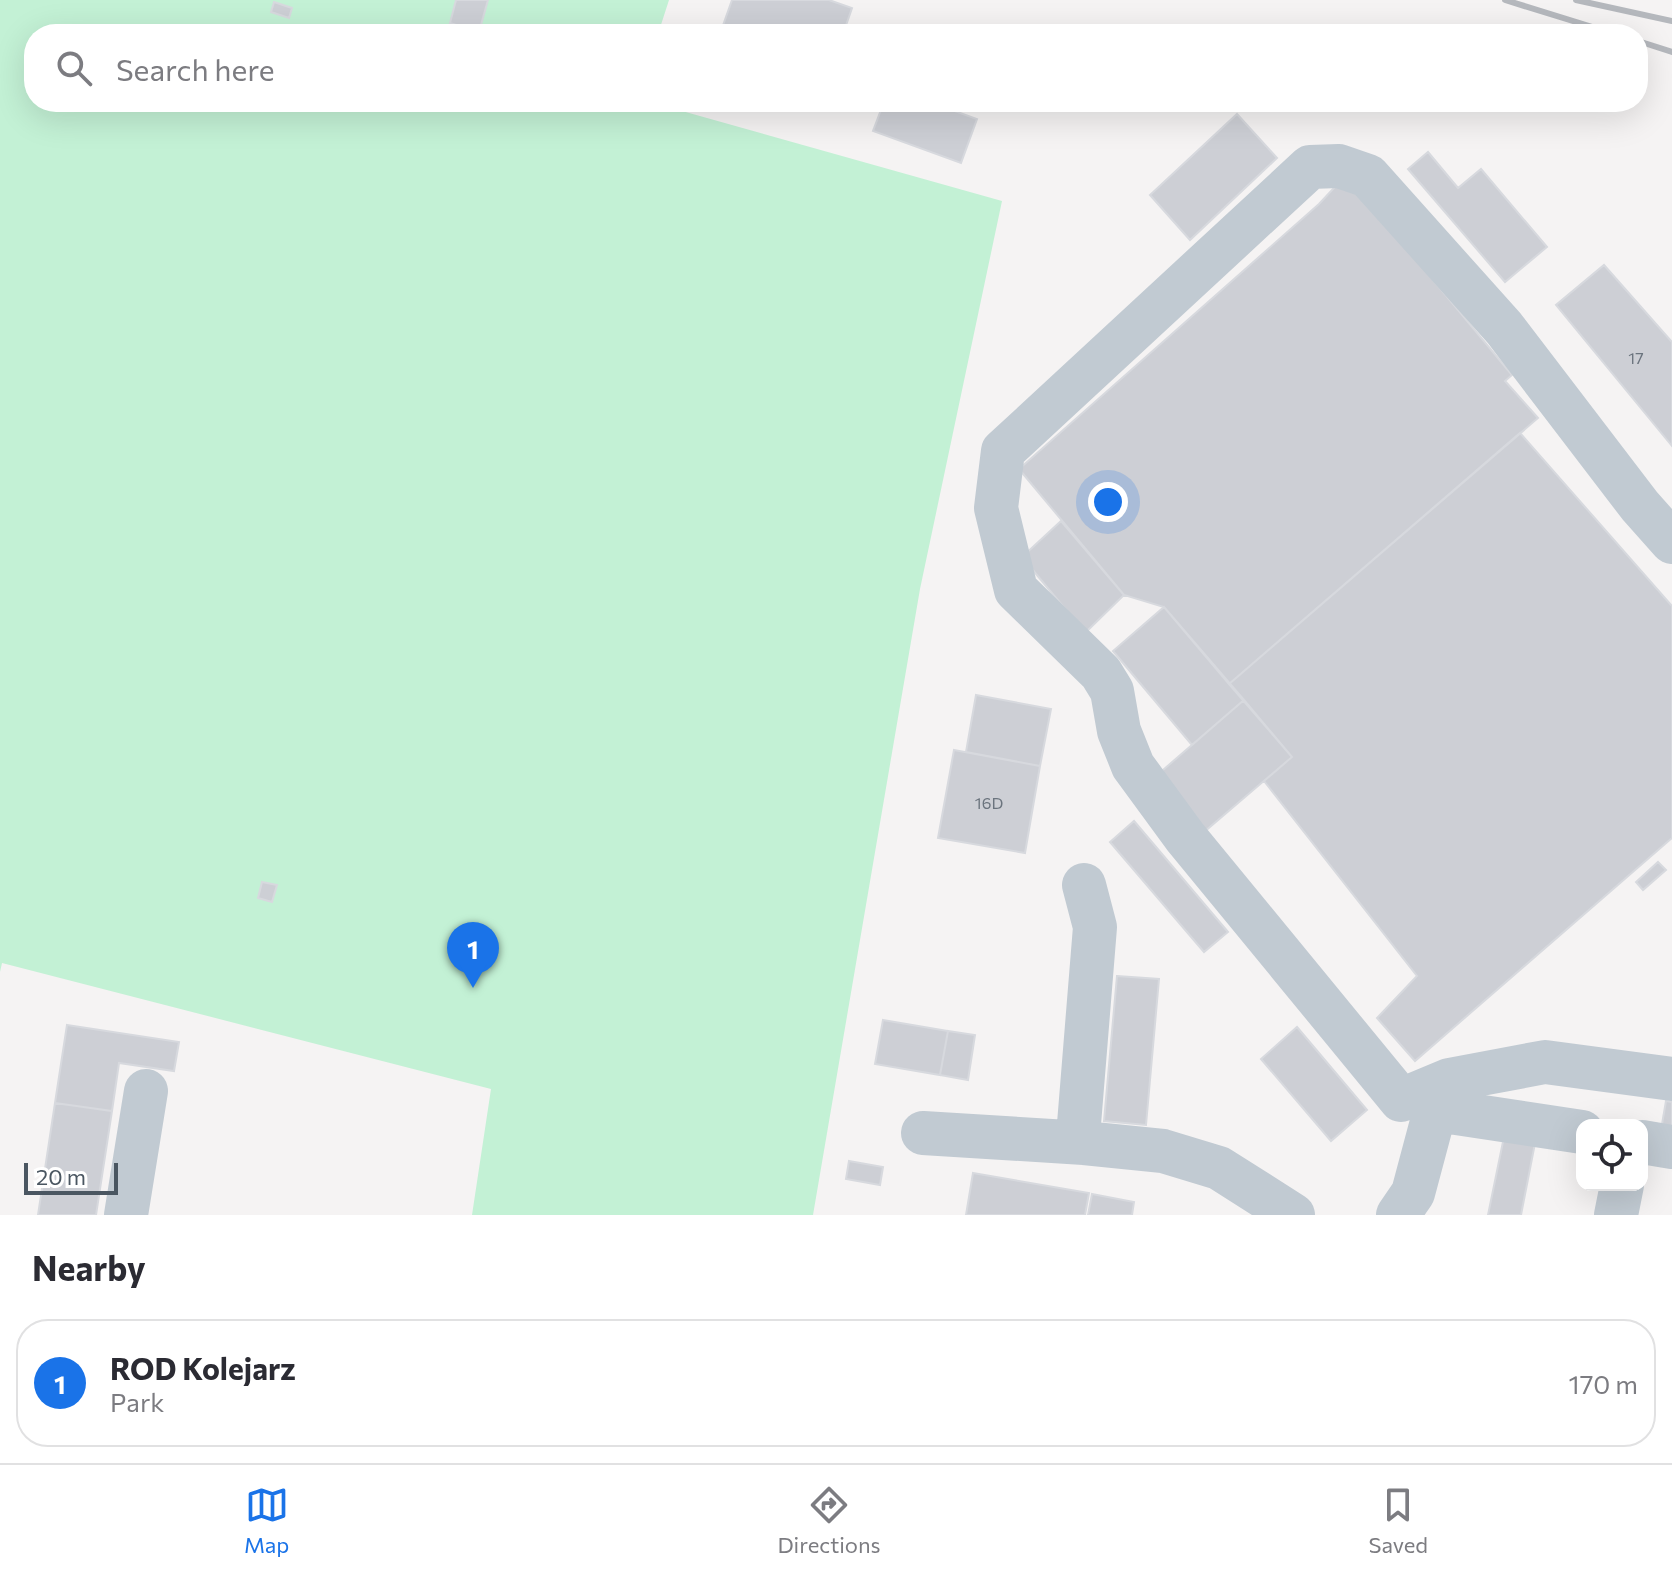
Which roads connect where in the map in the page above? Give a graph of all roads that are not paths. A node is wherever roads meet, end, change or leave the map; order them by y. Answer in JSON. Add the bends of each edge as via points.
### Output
{"nodes":[{"id":1,"x":1672,"y":542,"type":"edge"},
{"id":2,"x":1084,"y":885,"type":"dead end"},
{"id":3,"x":1664,"y":1070,"type":"edge"},
{"id":4,"x":146,"y":1091,"type":"dead end"},
{"id":5,"x":1576,"y":1131,"type":"edge"},
{"id":6,"x":923,"y":1133,"type":"dead end"},
{"id":7,"x":1084,"y":1143,"type":"junction"},
{"id":8,"x":1648,"y":1143,"type":"edge"},
{"id":9,"x":1672,"y":1147,"type":"edge"},
{"id":10,"x":1621,"y":1191,"type":"edge"},
{"id":11,"x":126,"y":1215,"type":"edge"},
{"id":12,"x":1293,"y":1215,"type":"edge"},
{"id":13,"x":1398,"y":1215,"type":"edge"},
{"id":14,"x":1616,"y":1215,"type":"edge"}],
"edges":[{"from":1,"to":3,"type":"lane","via":[[1504,328],[1368,176],[1339,166],[1310,167],[1003,451],[996,508],[1016,590],[1101,673],[1112,691],[1119,731],[1133,766],[1401,1100],[1449,1080],[1545,1062]]},
{"from":2,"to":7,"type":"lane","via":[[1095,927],[1079,1124]]},
{"from":4,"to":11,"type":"lane"},
{"from":5,"to":13,"type":"lane","via":[[1443,1111],[1433,1118],[1413,1193]]},
{"from":6,"to":7,"type":"lane"},
{"from":7,"to":12,"type":"lane","via":[[1163,1151],[1219,1168]]},
{"from":8,"to":9,"type":"lane"},
{"from":10,"to":14,"type":"lane"}]}
